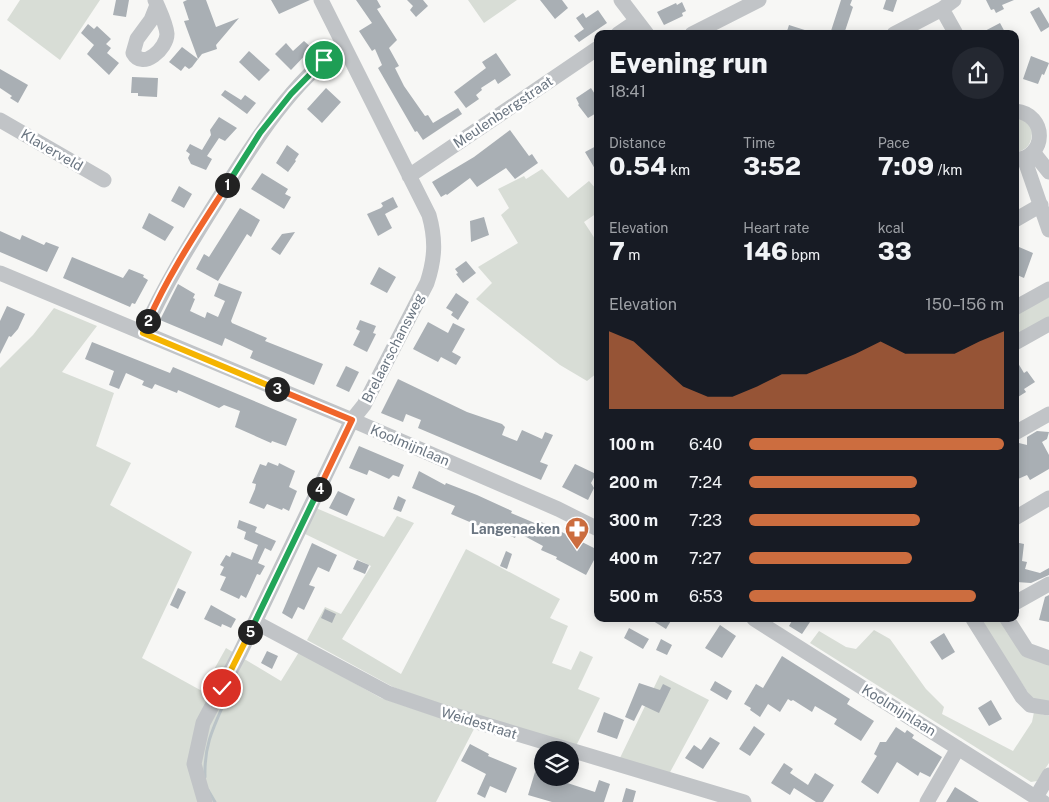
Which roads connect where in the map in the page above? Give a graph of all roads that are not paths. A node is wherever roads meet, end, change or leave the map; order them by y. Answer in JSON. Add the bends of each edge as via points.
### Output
{"nodes":[{"id":1,"x":321,"y":0,"type":"edge"},
{"id":2,"x":621,"y":0,"type":"edge"},
{"id":3,"x":759,"y":0,"type":"edge"},
{"id":4,"x":948,"y":4,"type":"edge"},
{"id":5,"x":637,"y":21,"type":"junction"},
{"id":6,"x":624,"y":30,"type":"edge"},
{"id":7,"x":644,"y":30,"type":"edge"},
{"id":8,"x":700,"y":30,"type":"edge"},
{"id":9,"x":901,"y":30,"type":"edge"},
{"id":10,"x":955,"y":30,"type":"edge"},
{"id":11,"x":343,"y":45,"type":"junction"},
{"id":12,"x":594,"y":51,"type":"edge"},
{"id":13,"x":1019,"y":111,"type":"edge"},
{"id":14,"x":1043,"y":119,"type":"edge"},
{"id":15,"x":0,"y":120,"type":"edge"},
{"id":16,"x":1024,"y":157,"type":"edge"},
{"id":17,"x":1049,"y":172,"type":"edge"},
{"id":18,"x":409,"y":176,"type":"junction"},
{"id":19,"x":104,"y":180,"type":"dead end"},
{"id":20,"x":1041,"y":205,"type":"junction"},
{"id":21,"x":1019,"y":218,"type":"edge"},
{"id":22,"x":1049,"y":230,"type":"edge"},
{"id":23,"x":0,"y":273,"type":"edge"},
{"id":24,"x":1049,"y":289,"type":"edge"},
{"id":25,"x":1019,"y":306,"type":"edge"},
{"id":26,"x":1049,"y":324,"type":"edge"},
{"id":27,"x":143,"y":333,"type":"junction"},
{"id":28,"x":1019,"y":341,"type":"edge"},
{"id":29,"x":1049,"y":414,"type":"edge"},
{"id":30,"x":352,"y":420,"type":"junction"},
{"id":31,"x":1019,"y":431,"type":"edge"},
{"id":32,"x":1049,"y":498,"type":"edge"},
{"id":33,"x":1019,"y":516,"type":"edge"},
{"id":34,"x":594,"y":527,"type":"edge"},
{"id":35,"x":1049,"y":584,"type":"edge"},
{"id":36,"x":1019,"y":602,"type":"edge"},
{"id":37,"x":255,"y":622,"type":"junction"},
{"id":38,"x":759,"y":622,"type":"edge"},
{"id":39,"x":975,"y":622,"type":"edge"},
{"id":40,"x":1009,"y":622,"type":"edge"},
{"id":41,"x":1049,"y":658,"type":"edge"},
{"id":42,"x":1049,"y":708,"type":"edge"},
{"id":43,"x":958,"y":748,"type":"junction"},
{"id":44,"x":1049,"y":775,"type":"edge"},
{"id":45,"x":1040,"y":800,"type":"edge"},
{"id":46,"x":205,"y":802,"type":"edge"},
{"id":47,"x":744,"y":802,"type":"edge"},
{"id":48,"x":926,"y":802,"type":"edge"}],
"edges":[{"from":1,"to":11,"type":"street","name":"Brelaarschansweg"},
{"from":2,"to":5,"type":"street"},
{"from":3,"to":8,"type":"street"},
{"from":4,"to":9,"type":"street"},
{"from":4,"to":10,"type":"street"},
{"from":5,"to":6,"type":"street"},
{"from":5,"to":7,"type":"street"},
{"from":11,"to":18,"type":"street","name":"Brelaarschansweg"},
{"from":11,"to":27,"type":"street","via":[[291,94],[260,133],[180,261]]},
{"from":12,"to":18,"type":"street","name":"Meulenbergstraat"},
{"from":13,"to":14,"type":"street"},
{"from":14,"to":16,"type":"street","via":[[1039,143]]},
{"from":15,"to":19,"type":"street","name":"Klaverveld"},
{"from":16,"to":17,"type":"street"},
{"from":16,"to":20,"type":"street"},
{"from":18,"to":30,"type":"street","name":"Brelaarschansweg","via":[[431,222],[434,262],[364,405]]},
{"from":20,"to":21,"type":"street"},
{"from":20,"to":22,"type":"street"},
{"from":23,"to":27,"type":"street","name":"Koolmijnlaan"},
{"from":24,"to":25,"type":"street"},
{"from":26,"to":28,"type":"street"},
{"from":27,"to":30,"type":"street","name":"Koolmijnlaan"},
{"from":29,"to":31,"type":"street"},
{"from":30,"to":34,"type":"street","name":"Koolmijnlaan","via":[[558,508]]},
{"from":30,"to":37,"type":"street","name":"Brelaarschansweg"},
{"from":32,"to":33,"type":"street"},
{"from":35,"to":36,"type":"street"},
{"from":37,"to":46,"type":"street","name":"Brelaarschansweg","via":[[203,723],[194,764]]},
{"from":37,"to":47,"type":"street","name":"Weidestraat","via":[[388,693]]},
{"from":38,"to":43,"type":"street","name":"Koolmijnlaan"},
{"from":39,"to":42,"type":"street","via":[[1022,697],[1030,705]]},
{"from":40,"to":41,"type":"street","via":[[1027,650]]},
{"from":43,"to":45,"type":"street","name":"Koolmijnlaan"},
{"from":43,"to":48,"type":"street"},
{"from":44,"to":45,"type":"street"}]}
